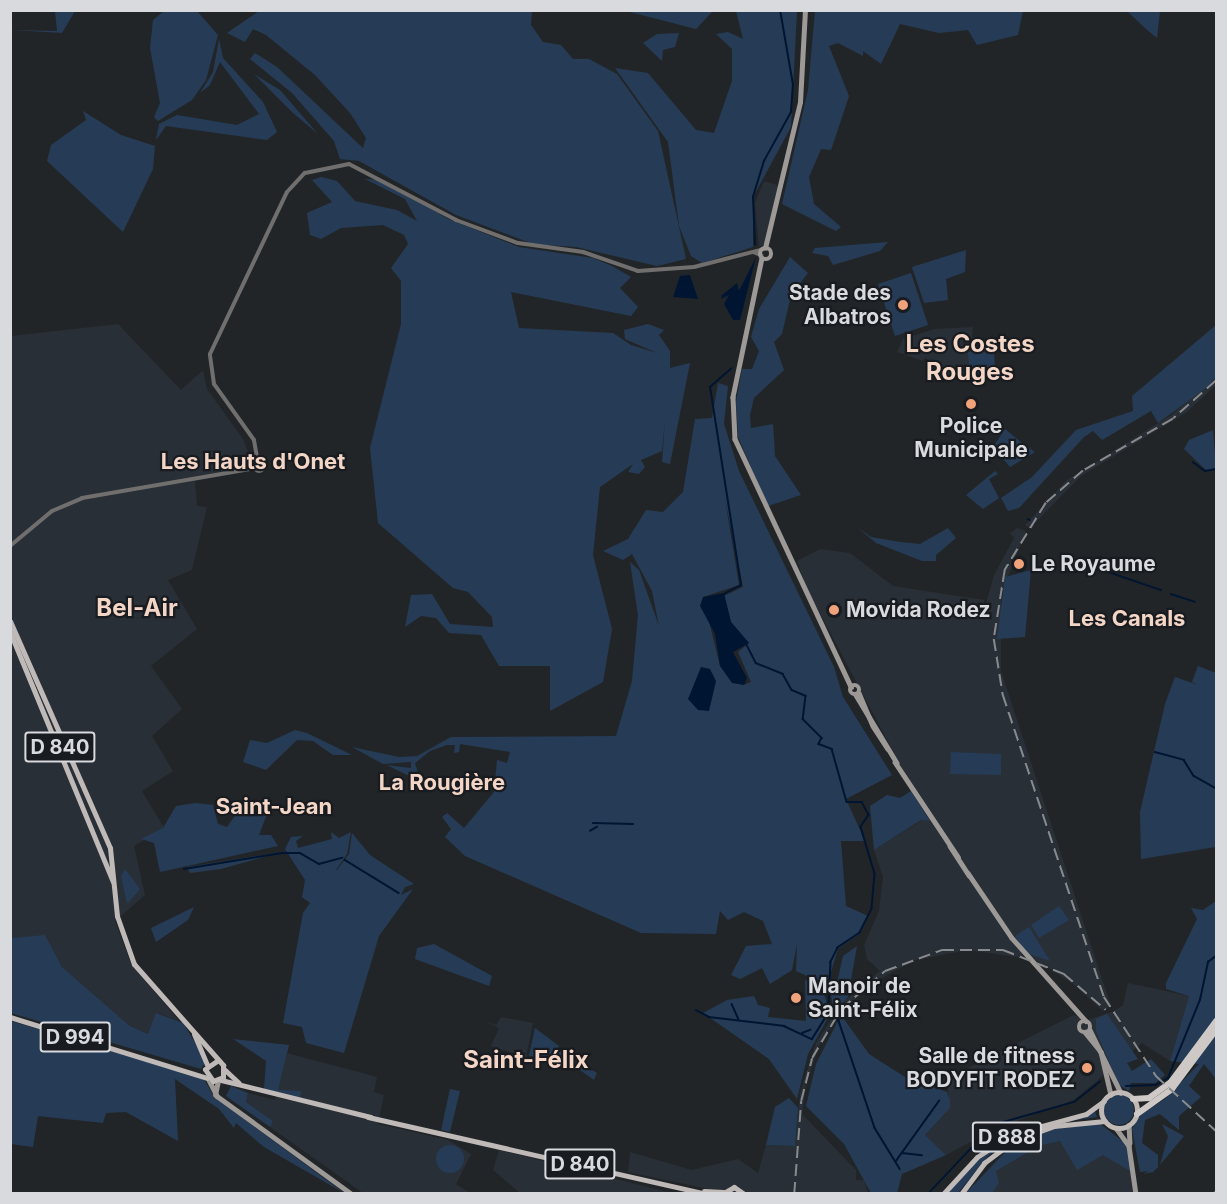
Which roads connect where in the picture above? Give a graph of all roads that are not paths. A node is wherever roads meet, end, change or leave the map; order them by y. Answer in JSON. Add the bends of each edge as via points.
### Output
{"nodes":[{"id":1,"x":805,"y":10,"type":"edge"},
{"id":2,"x":766,"y":249,"type":"junction"},
{"id":3,"x":752,"y":251,"type":"junction"},
{"id":4,"x":764,"y":257,"type":"junction"},
{"id":5,"x":10,"y":546,"type":"edge"},
{"id":6,"x":10,"y":621,"type":"edge"},
{"id":7,"x":10,"y":632,"type":"edge"},
{"id":8,"x":853,"y":686,"type":"junction"},
{"id":9,"x":857,"y":694,"type":"junction"},
{"id":10,"x":115,"y":887,"type":"junction"},
{"id":11,"x":10,"y":1017,"type":"edge"},
{"id":12,"x":183,"y":1018,"type":"junction"},
{"id":13,"x":1216,"y":1021,"type":"edge"},
{"id":14,"x":1083,"y":1023,"type":"junction"},
{"id":15,"x":1216,"y":1030,"type":"edge"},
{"id":16,"x":1087,"y":1031,"type":"junction"},
{"id":17,"x":217,"y":1061,"type":"junction"},
{"id":18,"x":206,"y":1066,"type":"junction"},
{"id":19,"x":225,"y":1070,"type":"junction"},
{"id":20,"x":190,"y":1073,"type":"junction"},
{"id":21,"x":208,"y":1079,"type":"junction"},
{"id":22,"x":219,"y":1080,"type":"junction"},
{"id":23,"x":1121,"y":1093,"type":"junction"},
{"id":24,"x":216,"y":1095,"type":"junction"},
{"id":25,"x":268,"y":1095,"type":"junction"},
{"id":26,"x":1111,"y":1095,"type":"junction"},
{"id":27,"x":1133,"y":1099,"type":"junction"},
{"id":28,"x":1104,"y":1101,"type":"junction"},
{"id":29,"x":1137,"y":1114,"type":"junction"},
{"id":30,"x":1105,"y":1121,"type":"junction"},
{"id":31,"x":1129,"y":1125,"type":"junction"},
{"id":32,"x":1116,"y":1128,"type":"junction"},
{"id":33,"x":1129,"y":1146,"type":"junction"},
{"id":34,"x":703,"y":1192,"type":"edge"},
{"id":35,"x":723,"y":1193,"type":"edge"},
{"id":36,"x":352,"y":1194,"type":"edge"},
{"id":37,"x":744,"y":1194,"type":"edge"},
{"id":38,"x":943,"y":1194,"type":"edge"},
{"id":39,"x":961,"y":1194,"type":"edge"},
{"id":40,"x":1136,"y":1194,"type":"edge"}],
"edges":[{"from":1,"to":2,"type":"main road","via":[[800,102]]},
{"from":2,"to":3,"type":"street"},
{"from":2,"to":4,"type":"main road"},
{"from":2,"to":4,"type":"main road"},
{"from":3,"to":4,"type":"street"},
{"from":3,"to":5,"type":"street","via":[[694,267],[638,271],[583,252],[518,243],[456,220],[349,164],[304,173],[287,192],[210,354],[213,384],[254,440],[257,465],[64,504]]},
{"from":4,"to":8,"type":"main road","via":[[733,397],[735,439]]},
{"from":6,"to":10,"type":"main road","number":"D 840","via":[[110,848]]},
{"from":7,"to":10,"type":"main road","number":"D 840"},
{"from":8,"to":9,"type":"main road"},
{"from":8,"to":9,"type":"main road"},
{"from":9,"to":14,"type":"main road","via":[[888,751],[1009,933]]},
{"from":10,"to":12,"type":"main road","number":"D 840","via":[[117,916],[134,964]]},
{"from":11,"to":20,"type":"main road","number":"D 994"},
{"from":12,"to":17,"type":"main road","number":"D 840"},
{"from":12,"to":18,"type":"main road","number":"D 840"},
{"from":13,"to":27,"type":"highway","via":[[1170,1083],[1149,1098]]},
{"from":14,"to":16,"type":"main road"},
{"from":14,"to":16,"type":"main road"},
{"from":15,"to":29,"type":"highway","via":[[1172,1089]]},
{"from":16,"to":23,"type":"main road"},
{"from":16,"to":26,"type":"main road","via":[[1101,1052]]},
{"from":17,"to":18,"type":"main road"},
{"from":17,"to":19,"type":"main road"},
{"from":18,"to":20,"type":"main road"},
{"from":18,"to":21,"type":"main road"},
{"from":19,"to":22,"type":"main road"},
{"from":19,"to":25,"type":"main road","number":"D 840","via":[[237,1082]]},
{"from":20,"to":21,"type":"main road","number":"D 994"},
{"from":21,"to":22,"type":"main road"},
{"from":21,"to":24,"type":"main road"},
{"from":22,"to":24,"type":"main road"},
{"from":22,"to":25,"type":"main road","number":"D 840"},
{"from":23,"to":26,"type":"main road"},
{"from":23,"to":27,"type":"main road"},
{"from":24,"to":36,"type":"main road"},
{"from":25,"to":34,"type":"main road","number":"D 840"},
{"from":26,"to":28,"type":"main road"},
{"from":27,"to":29,"type":"main road"},
{"from":28,"to":30,"type":"main road"},
{"from":28,"to":38,"type":"main road","number":"D 888","via":[[1086,1114],[1012,1134],[977,1157]]},
{"from":29,"to":31,"type":"main road"},
{"from":30,"to":32,"type":"main road"},
{"from":30,"to":39,"type":"main road","number":"D 888","via":[[1054,1126],[1013,1141],[984,1162]]},
{"from":31,"to":32,"type":"main road"},
{"from":31,"to":33,"type":"main road"},
{"from":32,"to":33,"type":"main road"},
{"from":33,"to":40,"type":"main road"},
{"from":34,"to":35,"type":"main road","number":"D 840"},
{"from":35,"to":37,"type":"main road","via":[[734,1187]]}]}
